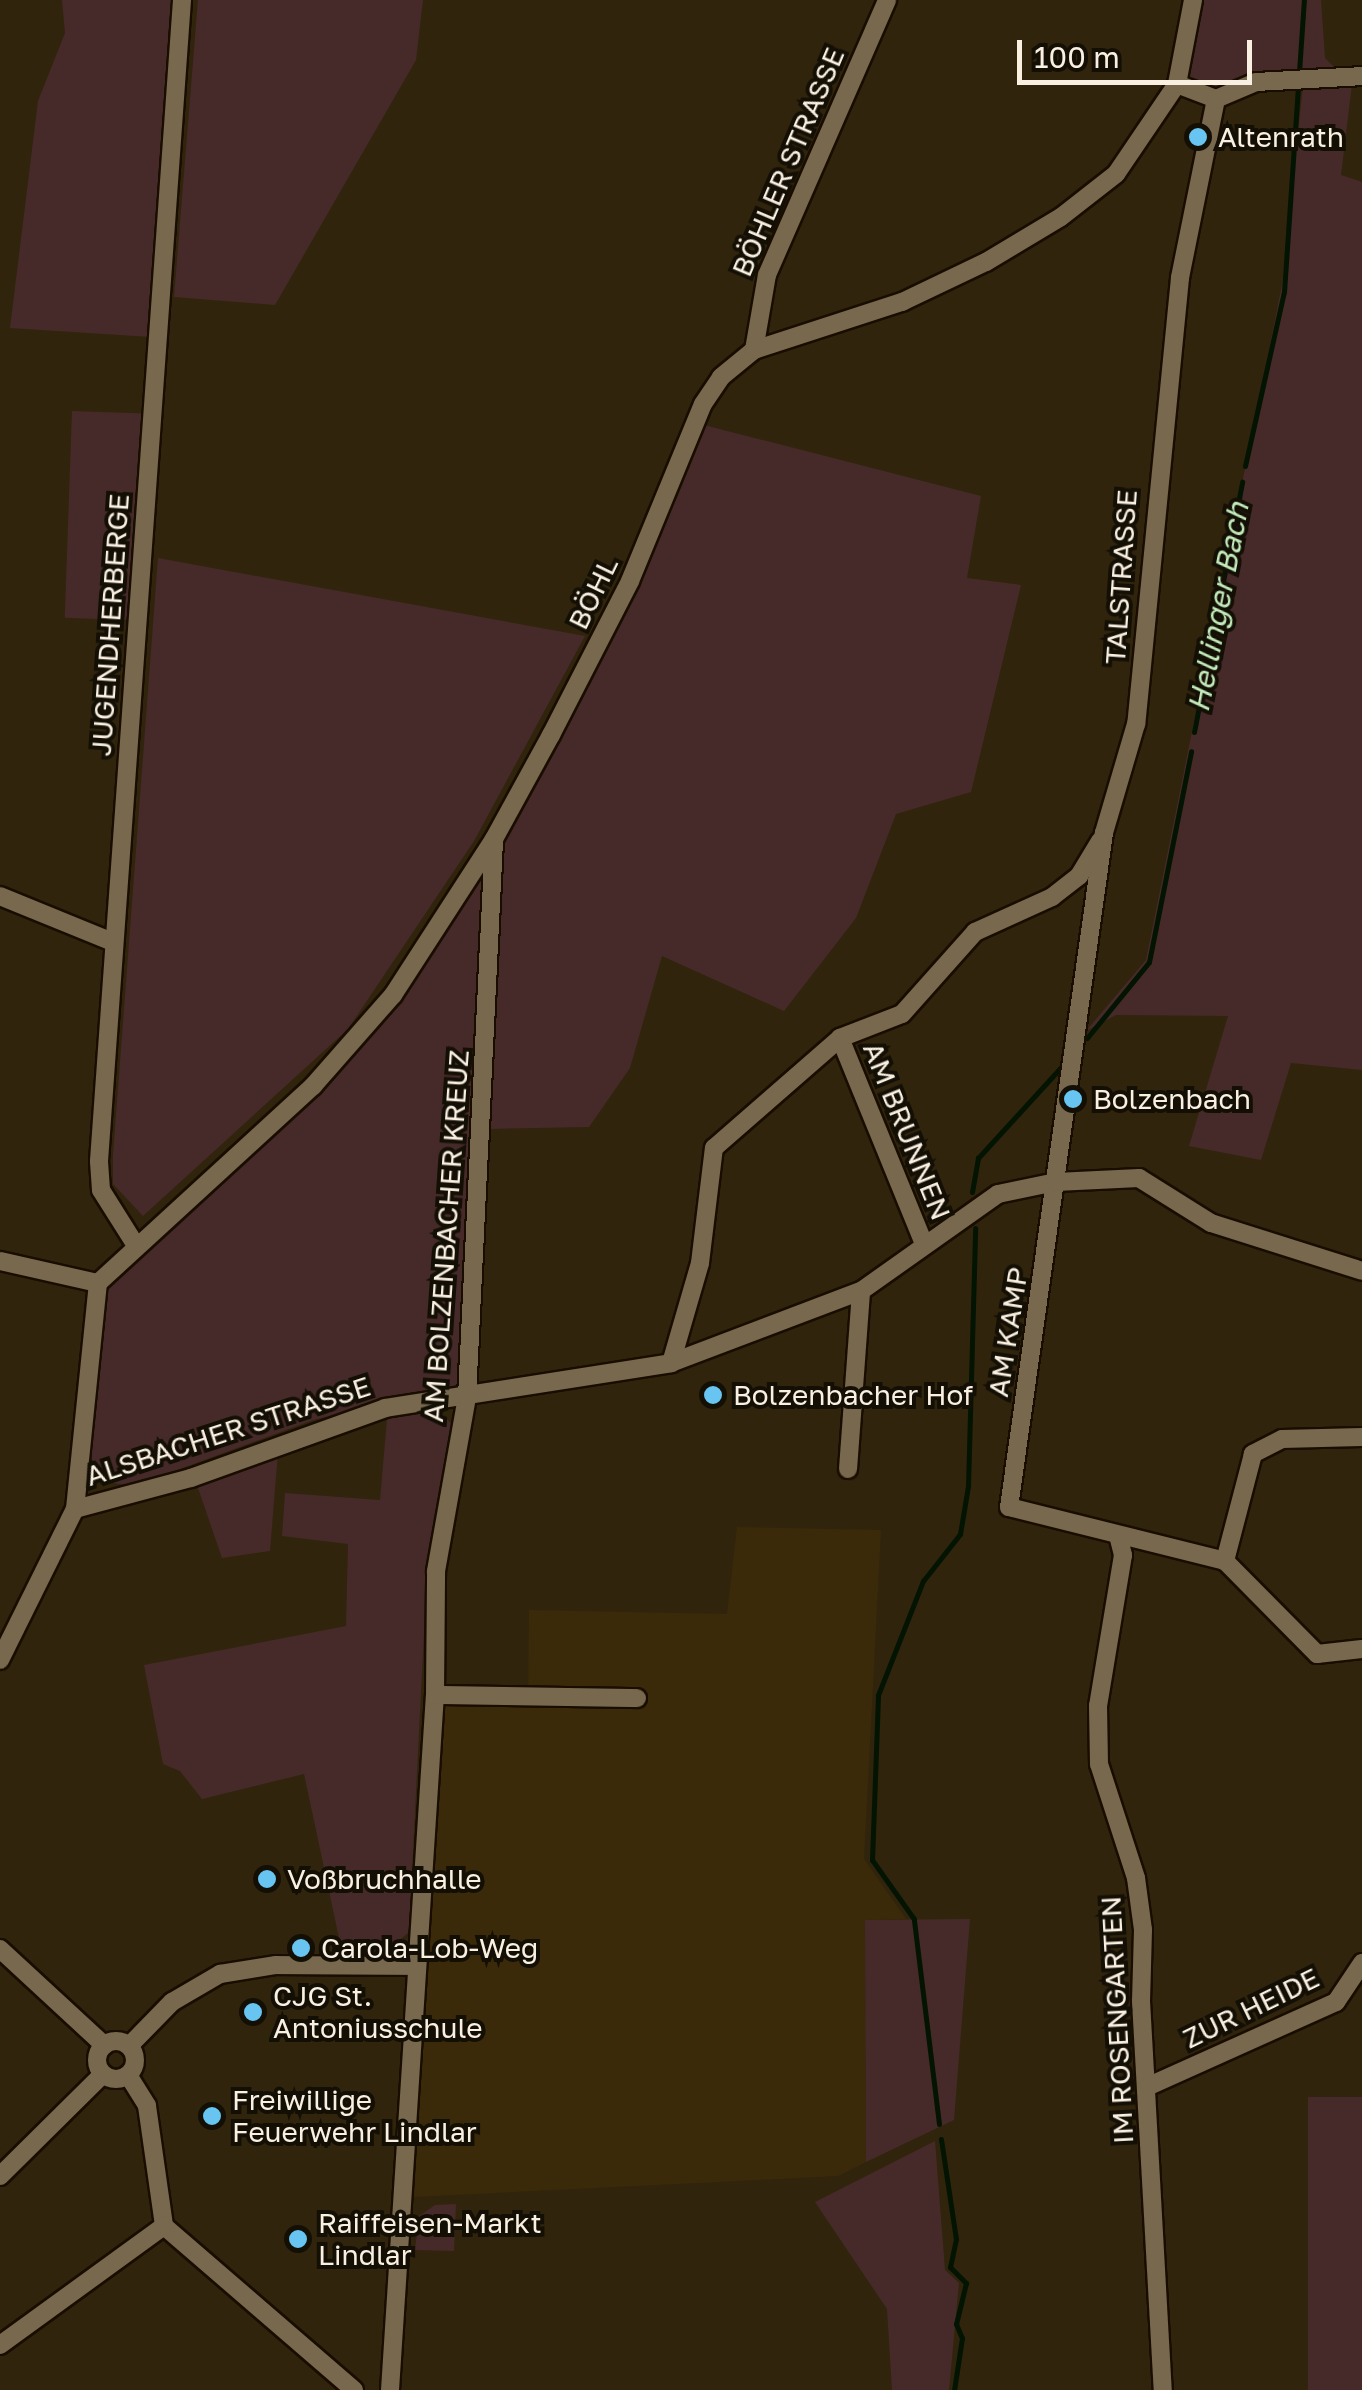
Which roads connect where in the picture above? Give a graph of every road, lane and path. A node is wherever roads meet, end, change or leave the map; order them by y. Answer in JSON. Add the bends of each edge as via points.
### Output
{"nodes":[{"id":1,"x":182,"y":0,"type":"edge"},
{"id":2,"x":888,"y":0,"type":"edge"},
{"id":3,"x":1193,"y":0,"type":"edge"},
{"id":4,"x":1362,"y":76,"type":"edge"},
{"id":5,"x":1177,"y":84,"type":"junction"},
{"id":6,"x":1216,"y":99,"type":"junction"},
{"id":7,"x":754,"y":350,"type":"junction"},
{"id":8,"x":1104,"y":832,"type":"junction"},
{"id":9,"x":494,"y":839,"type":"junction"},
{"id":10,"x":0,"y":896,"type":"edge"},
{"id":11,"x":113,"y":942,"type":"junction"},
{"id":12,"x":840,"y":1038,"type":"junction"},
{"id":13,"x":1056,"y":1182,"type":"junction"},
{"id":14,"x":136,"y":1244,"type":"junction"},
{"id":15,"x":924,"y":1244,"type":"junction"},
{"id":16,"x":0,"y":1261,"type":"edge"},
{"id":17,"x":1362,"y":1271,"type":"edge"},
{"id":18,"x":98,"y":1283,"type":"junction"},
{"id":19,"x":862,"y":1290,"type":"junction"},
{"id":20,"x":671,"y":1363,"type":"junction"},
{"id":21,"x":467,"y":1397,"type":"junction"},
{"id":22,"x":1362,"y":1436,"type":"edge"},
{"id":23,"x":848,"y":1469,"type":"dead end"},
{"id":24,"x":75,"y":1509,"type":"junction"},
{"id":25,"x":1118,"y":1535,"type":"junction"},
{"id":26,"x":1225,"y":1560,"type":"junction"},
{"id":27,"x":1362,"y":1649,"type":"edge"},
{"id":28,"x":0,"y":1660,"type":"edge"},
{"id":29,"x":435,"y":1694,"type":"junction"},
{"id":30,"x":637,"y":1698,"type":"dead end"},
{"id":31,"x":0,"y":1949,"type":"edge"},
{"id":32,"x":1362,"y":1963,"type":"edge"},
{"id":33,"x":416,"y":1966,"type":"junction"},
{"id":34,"x":104,"y":2045,"type":"junction"},
{"id":35,"x":129,"y":2046,"type":"junction"},
{"id":36,"x":103,"y":2074,"type":"junction"},
{"id":37,"x":128,"y":2075,"type":"junction"},
{"id":38,"x":1149,"y":2086,"type":"junction"},
{"id":39,"x":0,"y":2176,"type":"edge"},
{"id":40,"x":164,"y":2226,"type":"junction"},
{"id":41,"x":0,"y":2345,"type":"edge"},
{"id":42,"x":354,"y":2390,"type":"edge"},
{"id":43,"x":390,"y":2390,"type":"edge"},
{"id":44,"x":1163,"y":2390,"type":"edge"}],
"edges":[{"from":1,"to":11,"type":"street","name":"JUGENDHERBERGE"},
{"from":2,"to":7,"type":"street","name":"BÖHLER STRASSE","via":[[767,275]]},
{"from":3,"to":5,"type":"street"},
{"from":4,"to":6,"type":"street","via":[[1233,87]]},
{"from":5,"to":6,"type":"street"},
{"from":5,"to":7,"type":"street","name":"BÖHL","via":[[1127,161],[1061,217],[902,302]]},
{"from":6,"to":8,"type":"street","name":"TALSTRASSE","via":[[1178,293],[1136,724]]},
{"from":7,"to":9,"type":"street","name":"BÖHL","via":[[721,376],[704,404],[630,581]]},
{"from":8,"to":12,"type":"street","via":[[1079,876],[975,932],[902,1014]]},
{"from":8,"to":13,"type":"street","name":"TALSTRASSE"},
{"from":9,"to":14,"type":"street","name":"BÖHL","via":[[362,1035]]},
{"from":9,"to":21,"type":"street","name":"AM BOLZENBACHER KREUZ"},
{"from":10,"to":11,"type":"street"},
{"from":11,"to":14,"type":"street","name":"JUGENDHERBERGE","via":[[101,1190]]},
{"from":12,"to":15,"type":"street","name":"AM BRUNNEN"},
{"from":12,"to":20,"type":"street","via":[[714,1148],[700,1263]]},
{"from":13,"to":15,"type":"street","name":"ALSBACHER STRASSE","via":[[998,1194]]},
{"from":13,"to":17,"type":"street","name":"ALSBACHER STRASSE","via":[[1140,1178],[1212,1222]]},
{"from":13,"to":25,"type":"street","name":"AM KAMP","via":[[1009,1507]]},
{"from":14,"to":18,"type":"street","name":"BÖHL"},
{"from":15,"to":19,"type":"street","name":"ALSBACHER STRASSE"},
{"from":16,"to":18,"type":"street"},
{"from":18,"to":24,"type":"street"},
{"from":19,"to":20,"type":"street","name":"ALSBACHER STRASSE"},
{"from":19,"to":23,"type":"street"},
{"from":20,"to":21,"type":"street","name":"ALSBACHER STRASSE"},
{"from":21,"to":24,"type":"street","name":"ALSBACHER STRASSE","via":[[385,1408],[191,1478]]},
{"from":21,"to":29,"type":"street","name":"AM BOLZENBACHER KREUZ","via":[[436,1571]]},
{"from":22,"to":26,"type":"street","via":[[1282,1439],[1253,1454]]},
{"from":24,"to":28,"type":"street"},
{"from":25,"to":26,"type":"street","name":"AM KAMP"},
{"from":25,"to":38,"type":"street","name":"IM ROSENGARTEN","via":[[1123,1555],[1098,1706],[1098,1764],[1138,1895]]},
{"from":26,"to":27,"type":"street","via":[[1317,1654]]},
{"from":29,"to":30,"type":"street"},
{"from":29,"to":33,"type":"street","name":"AM BOLZENBACHER KREUZ"},
{"from":31,"to":34,"type":"street"},
{"from":32,"to":38,"type":"street","name":"ZUR HEIDE","via":[[1325,2008]]},
{"from":33,"to":35,"type":"street","via":[[276,1965],[220,1974],[172,2002]]},
{"from":33,"to":43,"type":"street","name":"AM BOLZENBACHER KREUZ"},
{"from":34,"to":35,"type":"street"},
{"from":34,"to":36,"type":"street","via":[[97,2063]]},
{"from":35,"to":37,"type":"street","via":[[135,2064]]},
{"from":36,"to":37,"type":"street"},
{"from":36,"to":39,"type":"street"},
{"from":37,"to":40,"type":"street","via":[[147,2106]]},
{"from":38,"to":44,"type":"street","name":"IM ROSENGARTEN"},
{"from":40,"to":41,"type":"street"},
{"from":40,"to":42,"type":"street"}]}
